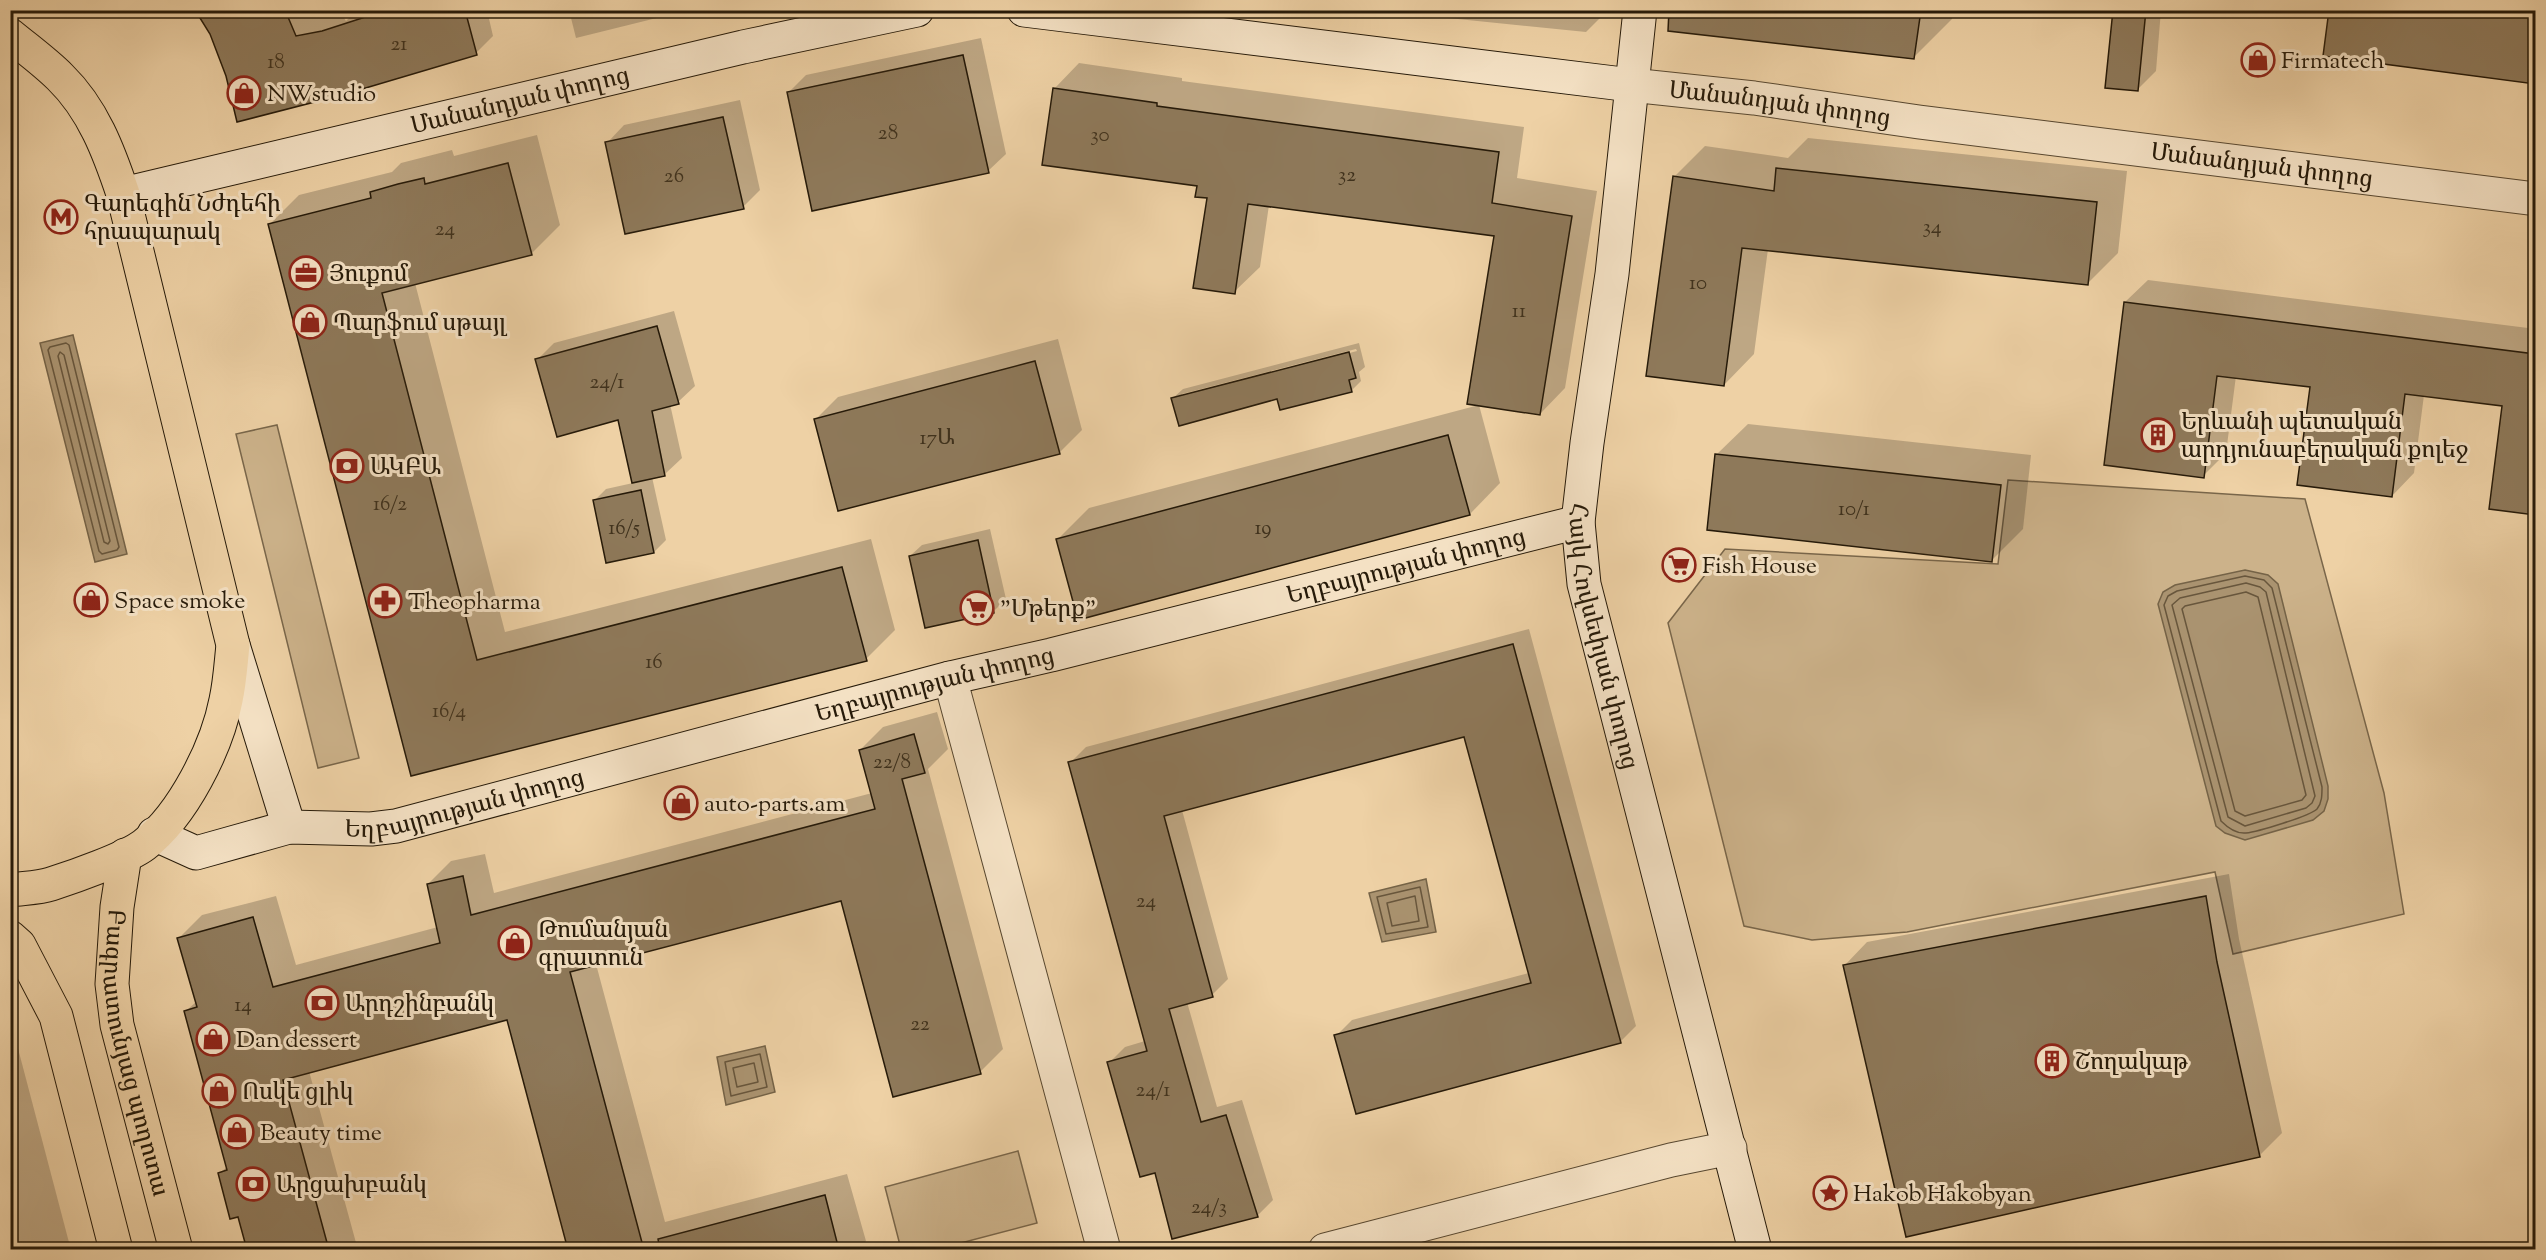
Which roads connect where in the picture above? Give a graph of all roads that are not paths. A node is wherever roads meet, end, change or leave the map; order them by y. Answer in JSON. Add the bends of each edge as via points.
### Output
{"nodes":[{"id":1,"x":917,"y":10,"type":"edge"},
{"id":2,"x":1024,"y":10,"type":"edge"},
{"id":3,"x":1640,"y":10,"type":"edge"},
{"id":4,"x":10,"y":35,"type":"edge"},
{"id":5,"x":1631,"y":85,"type":"junction"},
{"id":6,"x":123,"y":194,"type":"junction"},
{"id":7,"x":2535,"y":199,"type":"edge"},
{"id":8,"x":1578,"y":522,"type":"junction"},
{"id":9,"x":233,"y":645,"type":"junction"},
{"id":10,"x":950,"y":678,"type":"junction"},
{"id":11,"x":289,"y":827,"type":"junction"},
{"id":12,"x":154,"y":834,"type":"junction"},
{"id":13,"x":125,"y":855,"type":"junction"},
{"id":14,"x":10,"y":890,"type":"edge"},
{"id":15,"x":10,"y":937,"type":"edge"},
{"id":16,"x":1730,"y":1148,"type":"junction"},
{"id":17,"x":116,"y":1250,"type":"edge"},
{"id":18,"x":176,"y":1250,"type":"edge"},
{"id":19,"x":1104,"y":1250,"type":"edge"},
{"id":20,"x":1325,"y":1250,"type":"edge"},
{"id":21,"x":1755,"y":1250,"type":"edge"}],
"edges":[{"from":1,"to":6,"type":"street","name":"Մանանդյան փողոց","via":[[720,52]]},
{"from":2,"to":5,"type":"street","name":"Մանանդյան փողոց"},
{"from":3,"to":5,"type":"street","name":"Հայկ Հովսեփյան փողոց"},
{"from":4,"to":6,"type":"main road","via":[[61,78],[98,126]]},
{"from":5,"to":7,"type":"street","name":"Մանանդյան փողոց"},
{"from":5,"to":8,"type":"street","name":"Հայկ Հովսեփյան փողոց","via":[[1612,274]]},
{"from":6,"to":9,"type":"main road"},
{"from":8,"to":10,"type":"street","name":"Եղբայրության փողոց"},
{"from":8,"to":16,"type":"street","name":"Հայկ Հովսեփյան փողոց","via":[[1584,584]]},
{"from":9,"to":11,"type":"street"},
{"from":9,"to":12,"type":"main road","via":[[226,700],[212,744],[191,787]]},
{"from":10,"to":11,"type":"street","name":"Եղբայրության փողոց","via":[[396,826]]},
{"from":10,"to":19,"type":"street"},
{"from":11,"to":12,"type":"street","name":"Եղբայրության փողոց","via":[[196,853]]},
{"from":12,"to":13,"type":"main road","via":[[144,845]]},
{"from":13,"to":14,"type":"main road","via":[[50,885]]},
{"from":13,"to":18,"type":"main road","name":"Բագրատունյաց պողոտա","via":[[112,984],[117,1026]]},
{"from":15,"to":17,"type":"main road","via":[[19,945],[56,1016]]},
{"from":16,"to":20,"type":"street"},
{"from":16,"to":21,"type":"street","name":"Հայկ Հովսեփյան փողոց"}]}
